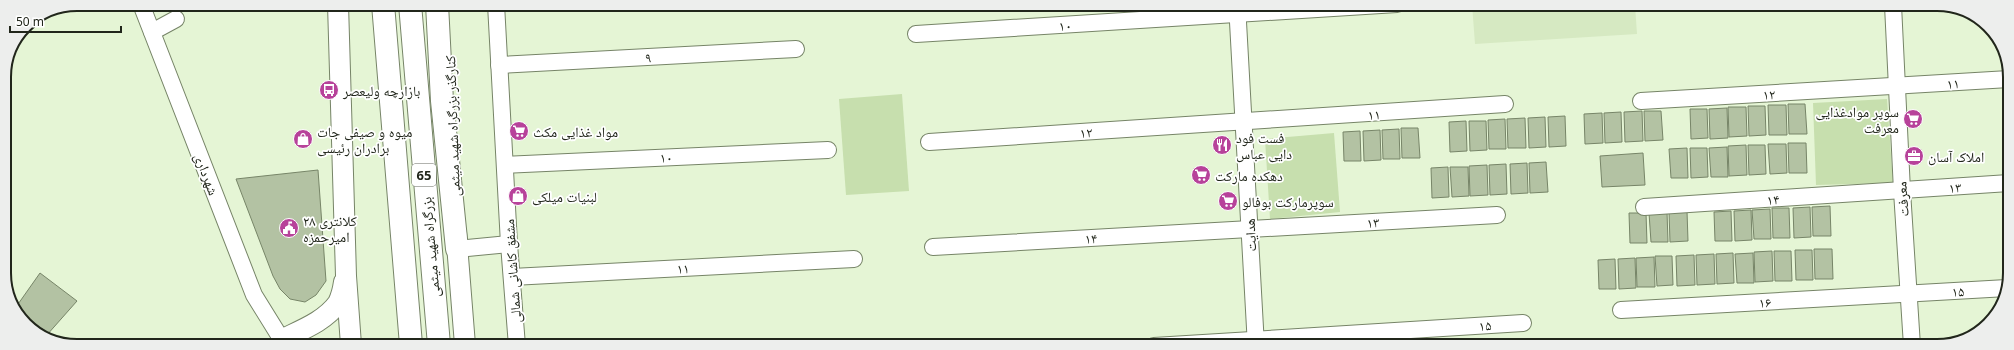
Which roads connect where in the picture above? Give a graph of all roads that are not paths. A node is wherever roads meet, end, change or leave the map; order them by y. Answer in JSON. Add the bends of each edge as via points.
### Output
{"nodes":[{"id":1,"x":144,"y":11,"type":"edge"},
{"id":2,"x":338,"y":11,"type":"edge"},
{"id":3,"x":384,"y":11,"type":"edge"},
{"id":4,"x":411,"y":11,"type":"edge"},
{"id":5,"x":437,"y":11,"type":"edge"},
{"id":6,"x":448,"y":11,"type":"edge"},
{"id":7,"x":496,"y":11,"type":"edge"},
{"id":8,"x":1211,"y":11,"type":"edge"},
{"id":9,"x":1237,"y":11,"type":"edge"},
{"id":10,"x":1893,"y":11,"type":"edge"},
{"id":11,"x":176,"y":19,"type":"dead end"},
{"id":12,"x":152,"y":32,"type":"junction"},
{"id":13,"x":916,"y":34,"type":"dead end"},
{"id":14,"x":796,"y":48,"type":"dead end"},
{"id":15,"x":499,"y":65,"type":"junction"},
{"id":16,"x":2003,"y":79,"type":"edge"},
{"id":17,"x":1897,"y":86,"type":"junction"},
{"id":18,"x":1641,"y":101,"type":"dead end"},
{"id":19,"x":1505,"y":104,"type":"dead end"},
{"id":20,"x":1244,"y":123,"type":"junction"},
{"id":21,"x":929,"y":142,"type":"dead end"},
{"id":22,"x":828,"y":150,"type":"dead end"},
{"id":23,"x":505,"y":165,"type":"junction"},
{"id":24,"x":2003,"y":183,"type":"edge"},
{"id":25,"x":1902,"y":191,"type":"junction"},
{"id":26,"x":1644,"y":207,"type":"dead end"},
{"id":27,"x":1497,"y":215,"type":"dead end"},
{"id":28,"x":1250,"y":230,"type":"junction"},
{"id":29,"x":509,"y":244,"type":"junction"},
{"id":30,"x":932,"y":247,"type":"dead end"},
{"id":31,"x":457,"y":249,"type":"junction"},
{"id":32,"x":854,"y":259,"type":"dead end"},
{"id":33,"x":346,"y":276,"type":"junction"},
{"id":34,"x":512,"y":278,"type":"junction"},
{"id":35,"x":2001,"y":288,"type":"edge"},
{"id":36,"x":1909,"y":293,"type":"junction"},
{"id":37,"x":1621,"y":310,"type":"dead end"},
{"id":38,"x":1522,"y":323,"type":"dead end"},
{"id":39,"x":279,"y":339,"type":"edge"},
{"id":40,"x":290,"y":339,"type":"edge"},
{"id":41,"x":351,"y":339,"type":"edge"},
{"id":42,"x":410,"y":339,"type":"edge"},
{"id":43,"x":438,"y":339,"type":"edge"},
{"id":44,"x":464,"y":339,"type":"edge"},
{"id":45,"x":516,"y":339,"type":"edge"},
{"id":46,"x":1256,"y":339,"type":"edge"},
{"id":47,"x":1309,"y":339,"type":"edge"},
{"id":48,"x":1912,"y":339,"type":"edge"}],
"edges":[{"from":1,"to":12,"type":"street","name":"شهرداری"},
{"from":2,"to":33,"type":"main road"},
{"from":3,"to":42,"type":"highway","name":"بزرگراه شهید میثمی","number":"65"},
{"from":4,"to":43,"type":"highway","name":"بزرگراه شهید میثمی","number":"65"},
{"from":5,"to":31,"type":"highway","via":[[442,101]]},
{"from":6,"to":31,"type":"main road","name":"کنارگذر بزرگراه شهید میثمی"},
{"from":7,"to":15,"type":"street","name":"مشفق کاشانی شمالی"},
{"from":8,"to":13,"type":"street","name":"۱۰"},
{"from":9,"to":20,"type":"street","name":"هدایت"},
{"from":10,"to":17,"type":"street","name":"معرفت"},
{"from":11,"to":12,"type":"street"},
{"from":12,"to":39,"type":"street","name":"شهرداری","via":[[254,295]]},
{"from":14,"to":15,"type":"street","name":"۹"},
{"from":15,"to":23,"type":"street","name":"مشفق کاشانی شمالی"},
{"from":16,"to":17,"type":"street","name":"۱۱"},
{"from":17,"to":18,"type":"street","name":"۱۲"},
{"from":17,"to":25,"type":"street","name":"معرفت"},
{"from":19,"to":20,"type":"street","name":"۱۱"},
{"from":20,"to":21,"type":"street","name":"۱۲"},
{"from":20,"to":28,"type":"street","name":"هدایت"},
{"from":22,"to":23,"type":"street","name":"۱۰"},
{"from":23,"to":29,"type":"street","name":"مشفق کاشانی شمالی"},
{"from":24,"to":25,"type":"street","name":"۱۳"},
{"from":25,"to":26,"type":"street","name":"۱۴"},
{"from":25,"to":36,"type":"street","name":"معرفت"},
{"from":27,"to":28,"type":"street","name":"۱۳"},
{"from":28,"to":30,"type":"street","name":"۱۴"},
{"from":28,"to":46,"type":"street","name":"هدایت"},
{"from":29,"to":31,"type":"street"},
{"from":29,"to":34,"type":"street","name":"مشفق کاشانی شمالی"},
{"from":31,"to":44,"type":"main road","name":"کنارگذر بزرگراه شهید میثمی"},
{"from":32,"to":34,"type":"street","name":"۱۱"},
{"from":33,"to":40,"type":"main road","via":[[339,302],[318,322]]},
{"from":33,"to":41,"type":"main road"},
{"from":34,"to":45,"type":"street","name":"مشفق کاشانی شمالی"},
{"from":35,"to":36,"type":"street","name":"۱۵"},
{"from":36,"to":37,"type":"street","name":"۱۶"},
{"from":36,"to":48,"type":"street","name":"معرفت"},
{"from":38,"to":47,"type":"street","name":"۱۵"}]}
